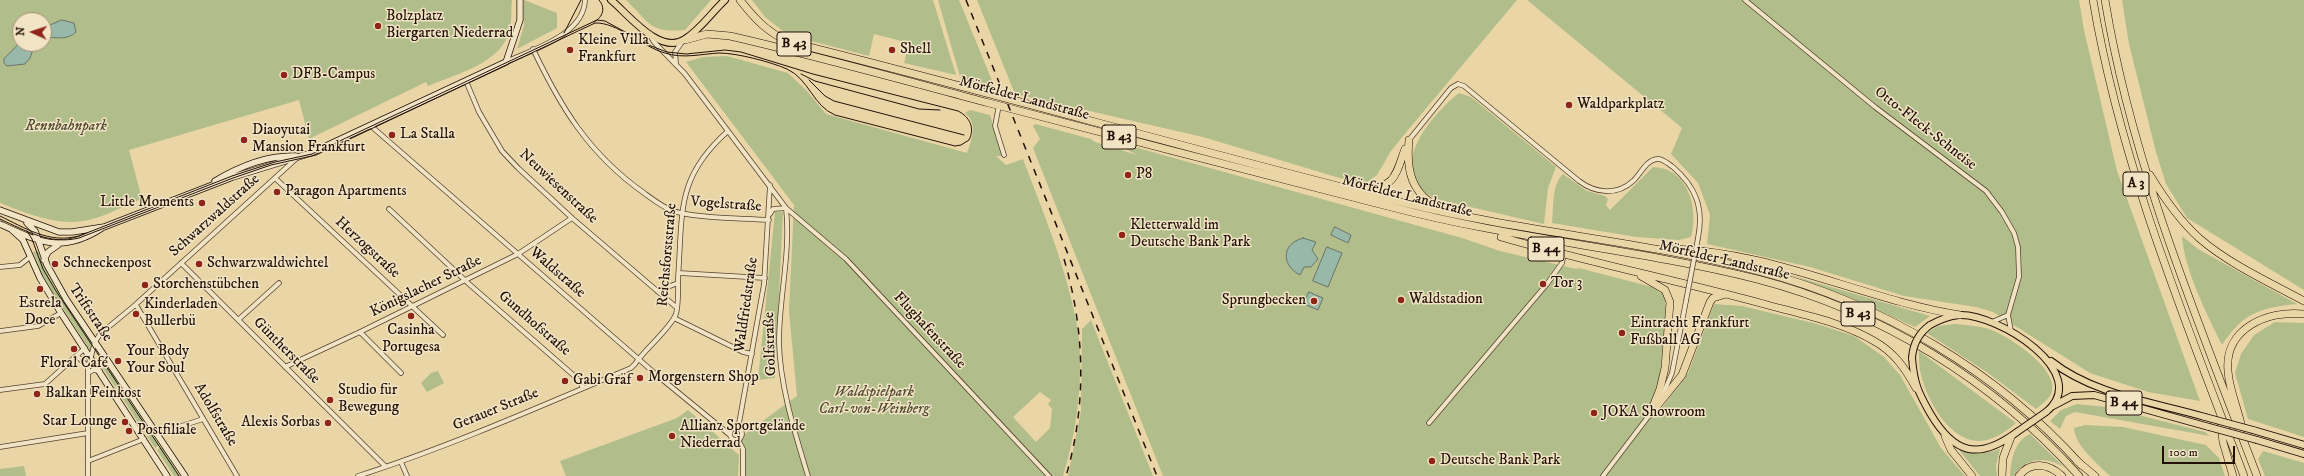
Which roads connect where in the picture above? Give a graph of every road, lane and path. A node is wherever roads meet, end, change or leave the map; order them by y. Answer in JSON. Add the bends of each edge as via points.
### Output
{"nodes":[{"id":1,"x":520,"y":0,"type":"edge"},
{"id":2,"x":585,"y":0,"type":"edge"},
{"id":3,"x":611,"y":0,"type":"edge"},
{"id":4,"x":725,"y":0,"type":"edge"},
{"id":5,"x":740,"y":0,"type":"edge"},
{"id":6,"x":1745,"y":0,"type":"edge"},
{"id":7,"x":2093,"y":0,"type":"edge"},
{"id":8,"x":2105,"y":0,"type":"edge"},
{"id":9,"x":649,"y":34,"type":"junction"},
{"id":10,"x":684,"y":40,"type":"junction"},
{"id":11,"x":533,"y":48,"type":"junction"},
{"id":12,"x":506,"y":62,"type":"junction"},
{"id":13,"x":676,"y":63,"type":"junction"},
{"id":14,"x":466,"y":81,"type":"junction"},
{"id":15,"x":999,"y":105,"type":"junction"},
{"id":16,"x":371,"y":126,"type":"junction"},
{"id":17,"x":728,"y":131,"type":"junction"},
{"id":18,"x":1409,"y":140,"type":"junction"},
{"id":19,"x":300,"y":156,"type":"junction"},
{"id":20,"x":1004,"y":156,"type":"dead end"},
{"id":21,"x":2145,"y":167,"type":"junction"},
{"id":22,"x":275,"y":178,"type":"junction"},
{"id":23,"x":770,"y":185,"type":"junction"},
{"id":24,"x":1358,"y":191,"type":"junction"},
{"id":25,"x":786,"y":208,"type":"junction"},
{"id":26,"x":389,"y":209,"type":"dead end"},
{"id":27,"x":0,"y":210,"type":"edge"},
{"id":28,"x":1449,"y":213,"type":"junction"},
{"id":29,"x":681,"y":214,"type":"junction"},
{"id":30,"x":572,"y":218,"type":"junction"},
{"id":31,"x":769,"y":218,"type":"junction"},
{"id":32,"x":23,"y":220,"type":"junction"},
{"id":33,"x":0,"y":224,"type":"edge"},
{"id":34,"x":1462,"y":225,"type":"junction"},
{"id":35,"x":104,"y":227,"type":"junction"},
{"id":36,"x":48,"y":229,"type":"junction"},
{"id":37,"x":12,"y":230,"type":"junction"},
{"id":38,"x":35,"y":232,"type":"junction"},
{"id":39,"x":30,"y":237,"type":"junction"},
{"id":40,"x":39,"y":240,"type":"junction"},
{"id":41,"x":58,"y":245,"type":"junction"},
{"id":42,"x":28,"y":248,"type":"junction"},
{"id":43,"x":1653,"y":249,"type":"junction"},
{"id":44,"x":518,"y":254,"type":"junction"},
{"id":45,"x":1564,"y":254,"type":"junction"},
{"id":46,"x":30,"y":257,"type":"junction"},
{"id":47,"x":44,"y":260,"type":"junction"},
{"id":48,"x":181,"y":263,"type":"junction"},
{"id":49,"x":0,"y":267,"type":"edge"},
{"id":50,"x":1630,"y":271,"type":"junction"},
{"id":51,"x":679,"y":273,"type":"junction"},
{"id":52,"x":765,"y":278,"type":"junction"},
{"id":53,"x":466,"y":280,"type":"junction"},
{"id":54,"x":279,"y":283,"type":"dead end"},
{"id":55,"x":678,"y":283,"type":"junction"},
{"id":56,"x":657,"y":291,"type":"junction"},
{"id":57,"x":1729,"y":294,"type":"junction"},
{"id":58,"x":2304,"y":300,"type":"edge"},
{"id":59,"x":136,"y":305,"type":"junction"},
{"id":60,"x":411,"y":306,"type":"junction"},
{"id":61,"x":676,"y":307,"type":"junction"},
{"id":62,"x":61,"y":313,"type":"junction"},
{"id":63,"x":2304,"y":314,"type":"edge"},
{"id":64,"x":1960,"y":315,"type":"junction"},
{"id":65,"x":2008,"y":315,"type":"junction"},
{"id":66,"x":674,"y":318,"type":"junction"},
{"id":67,"x":238,"y":320,"type":"junction"},
{"id":68,"x":1992,"y":322,"type":"junction"},
{"id":69,"x":0,"y":331,"type":"edge"},
{"id":70,"x":2011,"y":331,"type":"junction"},
{"id":71,"x":360,"y":332,"type":"junction"},
{"id":72,"x":443,"y":335,"type":"dead end"},
{"id":73,"x":95,"y":342,"type":"junction"},
{"id":74,"x":84,"y":348,"type":"junction"},
{"id":75,"x":752,"y":354,"type":"junction"},
{"id":76,"x":77,"y":356,"type":"junction"},
{"id":77,"x":90,"y":357,"type":"junction"},
{"id":78,"x":2047,"y":358,"type":"junction"},
{"id":79,"x":639,"y":359,"type":"junction"},
{"id":80,"x":88,"y":367,"type":"junction"},
{"id":81,"x":285,"y":367,"type":"junction"},
{"id":82,"x":100,"y":371,"type":"junction"},
{"id":83,"x":88,"y":372,"type":"junction"},
{"id":84,"x":401,"y":373,"type":"dead end"},
{"id":85,"x":584,"y":388,"type":"junction"},
{"id":86,"x":1916,"y":388,"type":"junction"},
{"id":87,"x":0,"y":390,"type":"edge"},
{"id":88,"x":2052,"y":407,"type":"junction"},
{"id":89,"x":2220,"y":413,"type":"junction"},
{"id":90,"x":1650,"y":414,"type":"junction"},
{"id":91,"x":203,"y":419,"type":"junction"},
{"id":92,"x":1428,"y":424,"type":"dead end"},
{"id":93,"x":738,"y":429,"type":"junction"},
{"id":94,"x":88,"y":433,"type":"junction"},
{"id":95,"x":157,"y":434,"type":"junction"},
{"id":96,"x":730,"y":435,"type":"junction"},
{"id":97,"x":1944,"y":436,"type":"junction"},
{"id":98,"x":2011,"y":437,"type":"junction"},
{"id":99,"x":144,"y":439,"type":"junction"},
{"id":100,"x":738,"y":440,"type":"junction"},
{"id":101,"x":2304,"y":444,"type":"edge"},
{"id":102,"x":0,"y":447,"type":"edge"},
{"id":103,"x":2246,"y":448,"type":"junction"},
{"id":104,"x":2226,"y":449,"type":"junction"},
{"id":105,"x":2304,"y":454,"type":"edge"},
{"id":106,"x":88,"y":461,"type":"junction"},
{"id":107,"x":2077,"y":461,"type":"junction"},
{"id":108,"x":401,"y":462,"type":"junction"},
{"id":109,"x":385,"y":466,"type":"junction"},
{"id":110,"x":88,"y":476,"type":"edge"},
{"id":111,"x":167,"y":476,"type":"edge"},
{"id":112,"x":185,"y":476,"type":"edge"},
{"id":113,"x":238,"y":476,"type":"edge"},
{"id":114,"x":358,"y":476,"type":"edge"},
{"id":115,"x":408,"y":476,"type":"edge"},
{"id":116,"x":743,"y":476,"type":"edge"},
{"id":117,"x":808,"y":476,"type":"edge"},
{"id":118,"x":1049,"y":476,"type":"edge"},
{"id":119,"x":1603,"y":476,"type":"edge"},
{"id":120,"x":1972,"y":476,"type":"edge"},
{"id":121,"x":2002,"y":476,"type":"edge"},
{"id":122,"x":2019,"y":476,"type":"edge"},
{"id":123,"x":2062,"y":476,"type":"edge"},
{"id":124,"x":2079,"y":476,"type":"edge"},
{"id":125,"x":2090,"y":476,"type":"edge"},
{"id":126,"x":2095,"y":476,"type":"edge"},
{"id":127,"x":2233,"y":476,"type":"edge"},
{"id":128,"x":2236,"y":476,"type":"edge"},
{"id":129,"x":2244,"y":476,"type":"edge"},
{"id":130,"x":2257,"y":476,"type":"edge"}],
"edges":[{"from":1,"to":12,"type":"main road","via":[[520,20]]},
{"from":2,"to":11,"type":"street","via":[[578,21],[566,33]]},
{"from":3,"to":9,"type":"main road","number":"B 43"},
{"from":4,"to":10,"type":"main road"},
{"from":5,"to":24,"type":"highway","name":"Mörfelder Landstraße","number":"B 43","via":[[758,23],[772,35],[788,42]]},
{"from":6,"to":65,"type":"street","name":"Otto-Fleck-Schneise","via":[[1875,107],[1986,191],[2002,212],[2018,247],[2019,277]]},
{"from":7,"to":89,"type":"highway","number":"A 3","via":[[2115,106],[2140,196]]},
{"from":8,"to":21,"type":"highway","number":"A 3","via":[[2118,67]]},
{"from":9,"to":10,"type":"main road","number":"B 43","via":[[662,41]]},
{"from":9,"to":13,"type":"street","name":"Flughafenstraße"},
{"from":10,"to":13,"type":"street","via":[[675,51]]},
{"from":10,"to":15,"type":"highway","name":"Mörfelder Landstraße","number":"B 43","via":[[707,34],[730,36]]},
{"from":11,"to":12,"type":"street"},
{"from":11,"to":29,"type":"street","via":[[560,102],[602,157],[647,196]]},
{"from":12,"to":14,"type":"main road"},
{"from":13,"to":17,"type":"street","name":"Flughafenstraße"},
{"from":14,"to":16,"type":"main road"},
{"from":14,"to":30,"type":"street","name":"Neuwiesenstraße","via":[[479,112],[502,151],[521,172]]},
{"from":15,"to":20,"type":"street","via":[[995,126]]},
{"from":15,"to":34,"type":"highway","name":"Mörfelder Landstraße","number":"B 43"},
{"from":16,"to":19,"type":"main road"},
{"from":16,"to":44,"type":"street","name":"Waldstraße"},
{"from":17,"to":23,"type":"street","name":"Flughafenstraße"},
{"from":17,"to":29,"type":"street","name":"Reichsforststraße","via":[[706,152],[694,170]]},
{"from":18,"to":24,"type":"highway","via":[[1399,171],[1391,181],[1378,188]]},
{"from":18,"to":28,"type":"highway","via":[[1408,166],[1411,180],[1423,197]]},
{"from":18,"to":90,"type":"street","bridge":true,"via":[[1447,92],[1458,84],[1470,90],[1592,189],[1611,191],[1626,186],[1633,182],[1651,160],[1658,158],[1681,175],[1695,192],[1700,212],[1698,238],[1672,373],[1666,390]]},
{"from":19,"to":22,"type":"street","name":"Schwarzwaldstraße"},
{"from":19,"to":35,"type":"main road","via":[[203,188]]},
{"from":21,"to":58,"type":"highway","number":"A 3","via":[[2169,204],[2199,238]]},
{"from":21,"to":103,"type":"highway","number":"A 3","via":[[2176,264]]},
{"from":22,"to":48,"type":"street","name":"Schwarzwaldstraße"},
{"from":22,"to":60,"type":"street","name":"Herzogstraße"},
{"from":23,"to":25,"type":"street","name":"Flughafenstraße"},
{"from":23,"to":31,"type":"street","name":"Waldfriedstraße"},
{"from":24,"to":28,"type":"highway","name":"Mörfelder Landstraße","number":"B 43"},
{"from":25,"to":31,"type":"street","via":[[773,209]]},
{"from":25,"to":117,"type":"street","name":"Golfstraße","via":[[788,245],[780,319],[780,363]]},
{"from":25,"to":118,"type":"street","name":"Flughafenstraße","via":[[846,259]]},
{"from":26,"to":53,"type":"street","name":"Gundhofstraße"},
{"from":27,"to":32,"type":"main road"},
{"from":28,"to":43,"type":"highway","name":"Mörfelder Landstraße","number":"B 43","via":[[1520,228]]},
{"from":29,"to":31,"type":"street","name":"Vogelstraße"},
{"from":29,"to":51,"type":"street","name":"Reichsforststraße"},
{"from":30,"to":44,"type":"street","name":"Königslacher Straße"},
{"from":30,"to":56,"type":"street","name":"Neuwiesenstraße"},
{"from":31,"to":52,"type":"street","name":"Waldfriedstraße"},
{"from":32,"to":36,"type":"main road"},
{"from":32,"to":38,"type":"main road","name":"Triftstraße"},
{"from":33,"to":37,"type":"main road"},
{"from":34,"to":45,"type":"highway","number":"B 44"},
{"from":34,"to":124,"type":"highway","name":"Mörfelder Landstraße","number":"B 43","via":[[1716,270],[1776,285],[1847,309],[1894,331],[1966,375],[2012,411],[2051,446]]},
{"from":35,"to":36,"type":"main road","via":[[72,232]]},
{"from":35,"to":41,"type":"main road","via":[[92,235]]},
{"from":36,"to":38,"type":"main road"},
{"from":37,"to":39,"type":"main road"},
{"from":37,"to":42,"type":"main road","name":"Triftstraße","via":[[20,235]]},
{"from":38,"to":39,"type":"main road"},
{"from":38,"to":40,"type":"main road","name":"Triftstraße"},
{"from":39,"to":40,"type":"main road"},
{"from":39,"to":42,"type":"main road"},
{"from":40,"to":41,"type":"main road"},
{"from":40,"to":47,"type":"main road","name":"Triftstraße"},
{"from":41,"to":47,"type":"main road","via":[[48,252]]},
{"from":42,"to":46,"type":"main road","name":"Triftstraße"},
{"from":43,"to":64,"type":"highway","number":"B 44","via":[[1701,251],[1758,260],[1921,309]]},
{"from":43,"to":107,"type":"highway","name":"Mörfelder Landstraße","number":"B 43","via":[[1779,277],[1822,291],[1880,316],[1951,356],[1993,386],[2034,419]]},
{"from":44,"to":53,"type":"street","name":"Königslacher Straße"},
{"from":44,"to":79,"type":"street","name":"Waldstraße"},
{"from":45,"to":50,"type":"highway","number":"B 44"},
{"from":45,"to":92,"type":"street","via":[[1562,263],[1547,284]]},
{"from":46,"to":49,"type":"street","via":[[20,265]]},
{"from":46,"to":62,"type":"main road","name":"Triftstraße"},
{"from":47,"to":73,"type":"main road","name":"Triftstraße"},
{"from":48,"to":59,"type":"street","name":"Schwarzwaldstraße"},
{"from":48,"to":67,"type":"street","name":"Güntherstraße"},
{"from":50,"to":57,"type":"highway","number":"B 44"},
{"from":50,"to":90,"type":"highway","via":[[1660,286],[1670,298],[1665,368]]},
{"from":51,"to":52,"type":"street"},
{"from":51,"to":55,"type":"street","name":"Reichsforststraße"},
{"from":52,"to":75,"type":"street","name":"Waldfriedstraße"},
{"from":53,"to":60,"type":"street","name":"Königslacher Straße"},
{"from":53,"to":85,"type":"street","name":"Gundhofstraße","via":[[579,380]]},
{"from":54,"to":67,"type":"street","name":"Güntherstraße"},
{"from":55,"to":56,"type":"street"},
{"from":55,"to":61,"type":"street","name":"Reichsforststraße"},
{"from":56,"to":61,"type":"street","name":"Neuwiesenstraße"},
{"from":57,"to":86,"type":"highway","number":"B 44","via":[[1865,335],[1897,359]]},
{"from":57,"to":90,"type":"highway","via":[[1718,296],[1710,302],[1682,375]]},
{"from":59,"to":73,"type":"street","name":"Schwarzwaldstraße","via":[[100,334]]},
{"from":59,"to":91,"type":"street","name":"Adolfstraße"},
{"from":60,"to":71,"type":"street","name":"Königslacher Straße"},
{"from":60,"to":72,"type":"street","name":"Herzogstraße"},
{"from":61,"to":66,"type":"street","name":"Reichsforststraße"},
{"from":62,"to":69,"type":"street","via":[[38,326]]},
{"from":62,"to":74,"type":"main road","name":"Triftstraße"},
{"from":63,"to":103,"type":"highway","via":[[2280,313],[2260,319],[2239,335],[2231,349],[2228,369],[2230,388]]},
{"from":64,"to":68,"type":"main road","number":"B 44"},
{"from":64,"to":86,"type":"main road","number":"B 44","bridge":true,"via":[[1930,325],[1918,337],[1912,358]]},
{"from":65,"to":68,"type":"street"},
{"from":65,"to":70,"type":"street","name":"Otto-Fleck-Schneise"},
{"from":66,"to":75,"type":"street"},
{"from":66,"to":79,"type":"street","name":"Reichsforststraße"},
{"from":67,"to":81,"type":"street","name":"Güntherstraße"},
{"from":68,"to":70,"type":"main road","number":"B 44"},
{"from":70,"to":78,"type":"main road","number":"B 44"},
{"from":71,"to":81,"type":"street","name":"Königslacher Straße"},
{"from":71,"to":84,"type":"street"},
{"from":73,"to":77,"type":"street"},
{"from":73,"to":95,"type":"main road","name":"Triftstraße"},
{"from":74,"to":76,"type":"street"},
{"from":74,"to":77,"type":"main road","name":"Triftstraße"},
{"from":75,"to":93,"type":"street","name":"Waldfriedstraße"},
{"from":76,"to":80,"type":"street"},
{"from":76,"to":87,"type":"street","via":[[45,384]]},
{"from":77,"to":80,"type":"street"},
{"from":77,"to":82,"type":"main road","name":"Triftstraße"},
{"from":78,"to":88,"type":"main road","number":"B 44","via":[[2053,368],[2057,385]]},
{"from":78,"to":101,"type":"main road","number":"B 44","bridge":true,"via":[[2067,373],[2092,386]]},
{"from":79,"to":85,"type":"street","name":"Gerauer Straße","via":[[631,368]]},
{"from":79,"to":96,"type":"street","name":"Waldstraße"},
{"from":80,"to":83,"type":"street"},
{"from":81,"to":109,"type":"street","name":"Güntherstraße"},
{"from":82,"to":83,"type":"street"},
{"from":82,"to":99,"type":"main road","name":"Triftstraße"},
{"from":83,"to":94,"type":"street"},
{"from":85,"to":108,"type":"street","name":"Gerauer Straße"},
{"from":86,"to":97,"type":"main road","number":"B 44"},
{"from":88,"to":98,"type":"main road","number":"B 44","bridge":true},
{"from":88,"to":105,"type":"main road","number":"B 44","bridge":true,"via":[[2072,396],[2094,395]]},
{"from":89,"to":104,"type":"highway"},
{"from":89,"to":129,"type":"highway","number":"A 3"},
{"from":90,"to":119,"type":"street"},
{"from":91,"to":95,"type":"street"},
{"from":91,"to":113,"type":"street","name":"Adolfstraße"},
{"from":93,"to":96,"type":"street","via":[[732,429]]},
{"from":93,"to":100,"type":"street","name":"Waldfriedstraße","via":[[742,435]]},
{"from":94,"to":102,"type":"street"},
{"from":94,"to":106,"type":"street"},
{"from":95,"to":112,"type":"main road","name":"Triftstraße"},
{"from":96,"to":100,"type":"street","via":[[732,439]]},
{"from":97,"to":98,"type":"main road","number":"B 44","via":[[1961,447],[1974,450],[1994,447]]},
{"from":97,"to":120,"type":"highway","via":[[1951,450]]},
{"from":98,"to":121,"type":"highway","via":[[2003,458]]},
{"from":99,"to":106,"type":"street"},
{"from":99,"to":111,"type":"main road","name":"Triftstraße"},
{"from":100,"to":116,"type":"street","name":"Waldfriedstraße","via":[[742,449]]},
{"from":103,"to":130,"type":"highway","number":"A 3"},
{"from":104,"to":127,"type":"highway"},
{"from":104,"to":128,"type":"highway"},
{"from":106,"to":110,"type":"street"},
{"from":107,"to":125,"type":"highway","name":"Mörfelder Landstraße","number":"B 43"},
{"from":107,"to":126,"type":"highway"},
{"from":108,"to":109,"type":"street","name":"Gerauer Straße"},
{"from":108,"to":115,"type":"street"},
{"from":109,"to":114,"type":"street","name":"Gerauer Straße"},
{"from":122,"to":123,"type":"highway","via":[[2029,468],[2040,465],[2049,467]]}]}
